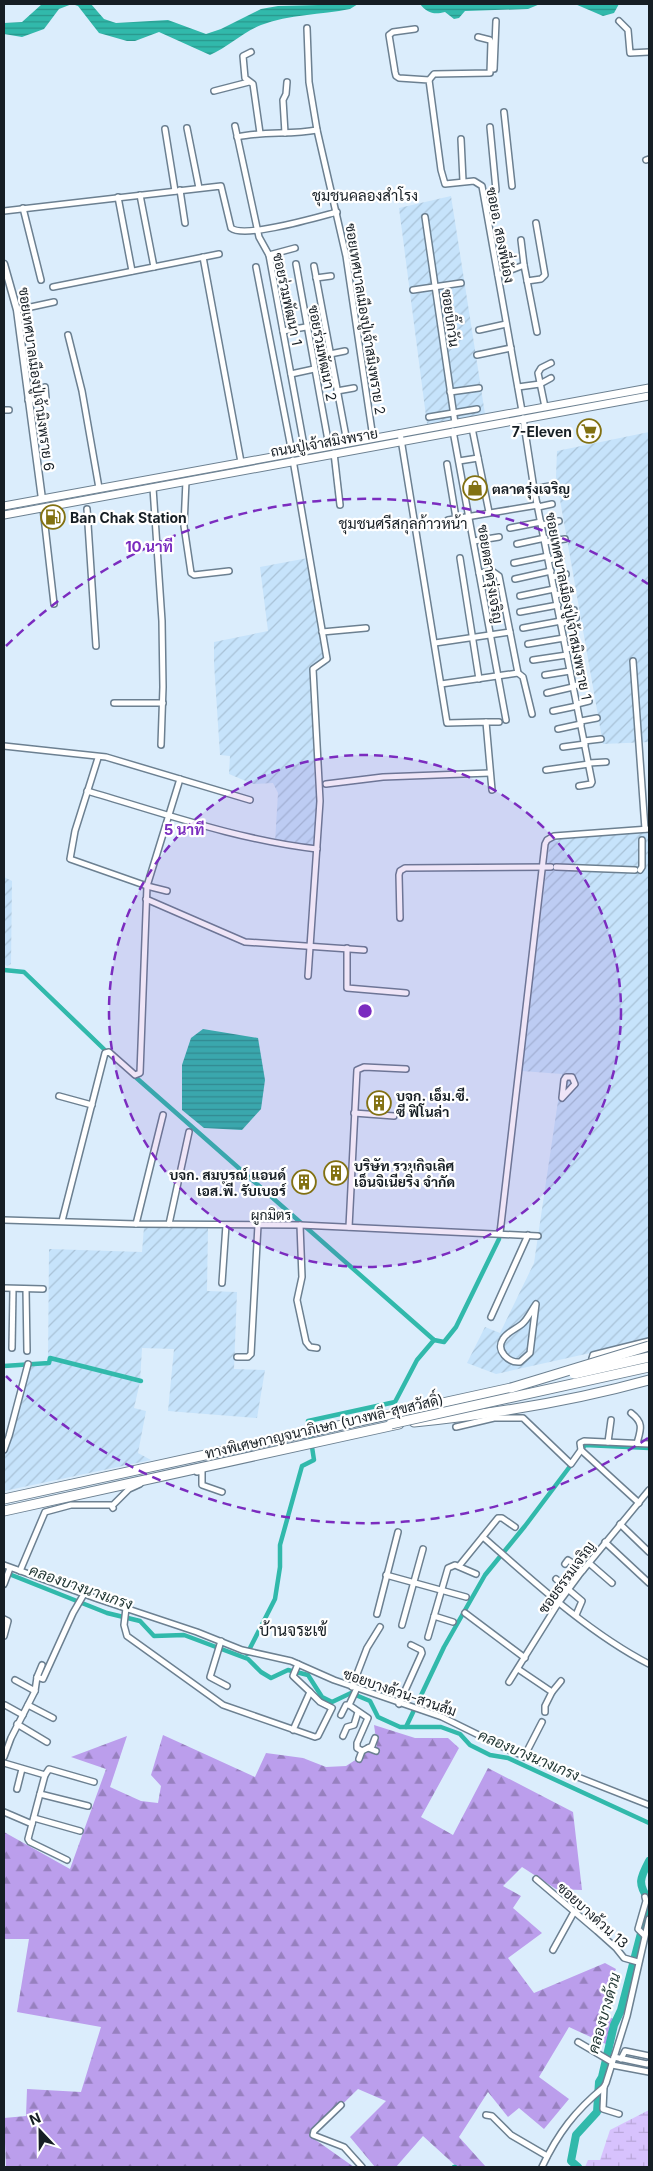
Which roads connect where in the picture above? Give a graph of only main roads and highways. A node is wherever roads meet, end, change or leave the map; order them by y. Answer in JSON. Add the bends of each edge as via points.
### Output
{"nodes":[{"id":1,"x":649,"y":388,"type":"edge"},
{"id":2,"x":649,"y":396,"type":"edge"},
{"id":3,"x":619,"y":397,"type":"junction"},
{"id":4,"x":522,"y":415,"type":"junction"},
{"id":5,"x":297,"y":455,"type":"junction"},
{"id":6,"x":231,"y":464,"type":"junction"},
{"id":7,"x":232,"y":472,"type":"junction"},
{"id":8,"x":152,"y":479,"type":"junction"},
{"id":9,"x":153,"y":488,"type":"junction"},
{"id":10,"x":42,"y":499,"type":"junction"},
{"id":11,"x":4,"y":506,"type":"edge"},
{"id":12,"x":43,"y":508,"type":"junction"},
{"id":13,"x":4,"y":515,"type":"edge"},
{"id":14,"x":649,"y":1346,"type":"edge"},
{"id":15,"x":649,"y":1357,"type":"edge"},
{"id":16,"x":649,"y":1367,"type":"edge"},
{"id":17,"x":649,"y":1380,"type":"edge"},
{"id":18,"x":511,"y":1388,"type":"junction"},
{"id":19,"x":391,"y":1424,"type":"junction"},
{"id":20,"x":4,"y":1499,"type":"edge"},
{"id":21,"x":4,"y":1511,"type":"edge"}],
"edges":[{"from":1,"to":3,"type":"main road","name":"ถนนปู่เจ้าสมิงพราย"},
{"from":2,"to":3,"type":"main road","name":"ถนนปู่เจ้าสมิงพราย"},
{"from":3,"to":4,"type":"main road","name":"ถนนปู่เจ้าสมิงพราย"},
{"from":3,"to":4,"type":"main road","name":"ถนนปู่เจ้าสมิงพราย","via":[[544,407]]},
{"from":4,"to":5,"type":"main road","name":"ถนนปู่เจ้าสมิงพราย","via":[[347,442]]},
{"from":4,"to":5,"type":"main road","name":"ถนนปู่เจ้าสมิงพราย","via":[[472,428],[334,453]]},
{"from":5,"to":6,"type":"main road","name":"ถนนปู่เจ้าสมิงพราย"},
{"from":5,"to":7,"type":"main road","name":"ถนนปู่เจ้าสมิงพราย"},
{"from":6,"to":7,"type":"main road"},
{"from":6,"to":8,"type":"main road","name":"ถนนปู่เจ้าสมิงพราย"},
{"from":7,"to":9,"type":"main road","name":"ถนนปู่เจ้าสมิงพราย"},
{"from":8,"to":9,"type":"main road"},
{"from":8,"to":10,"type":"main road","name":"ถนนปู่เจ้าสมิงพราย"},
{"from":9,"to":12,"type":"main road","name":"ถนนปู่เจ้าสมิงพราย","via":[[87,504]]},
{"from":10,"to":11,"type":"main road","name":"ถนนปู่เจ้าสมิงพราย"},
{"from":10,"to":12,"type":"main road"},
{"from":12,"to":13,"type":"main road","name":"ถนนปู่เจ้าสมิงพราย"},
{"from":14,"to":18,"type":"highway","bridge":true},
{"from":15,"to":18,"type":"highway","name":"ทางพิเศษกาญจนาภิเษก (บางพลี-สุขสวัสดิ์)","bridge":true},
{"from":16,"to":19,"type":"highway","name":"ทางพิเศษกาญจนาภิเษก (บางพลี-สุขสวัสดิ์)","bridge":true},
{"from":17,"to":19,"type":"highway","bridge":true,"via":[[469,1416]]},
{"from":18,"to":20,"type":"highway","name":"ทางพิเศษกาญจนาภิเษก (บางพลี-สุขสวัสดิ์)"},
{"from":19,"to":21,"type":"highway","name":"ทางพิเศษกาญจนาภิเษก (บางพลี-สุขสวัสดิ์)"}]}
